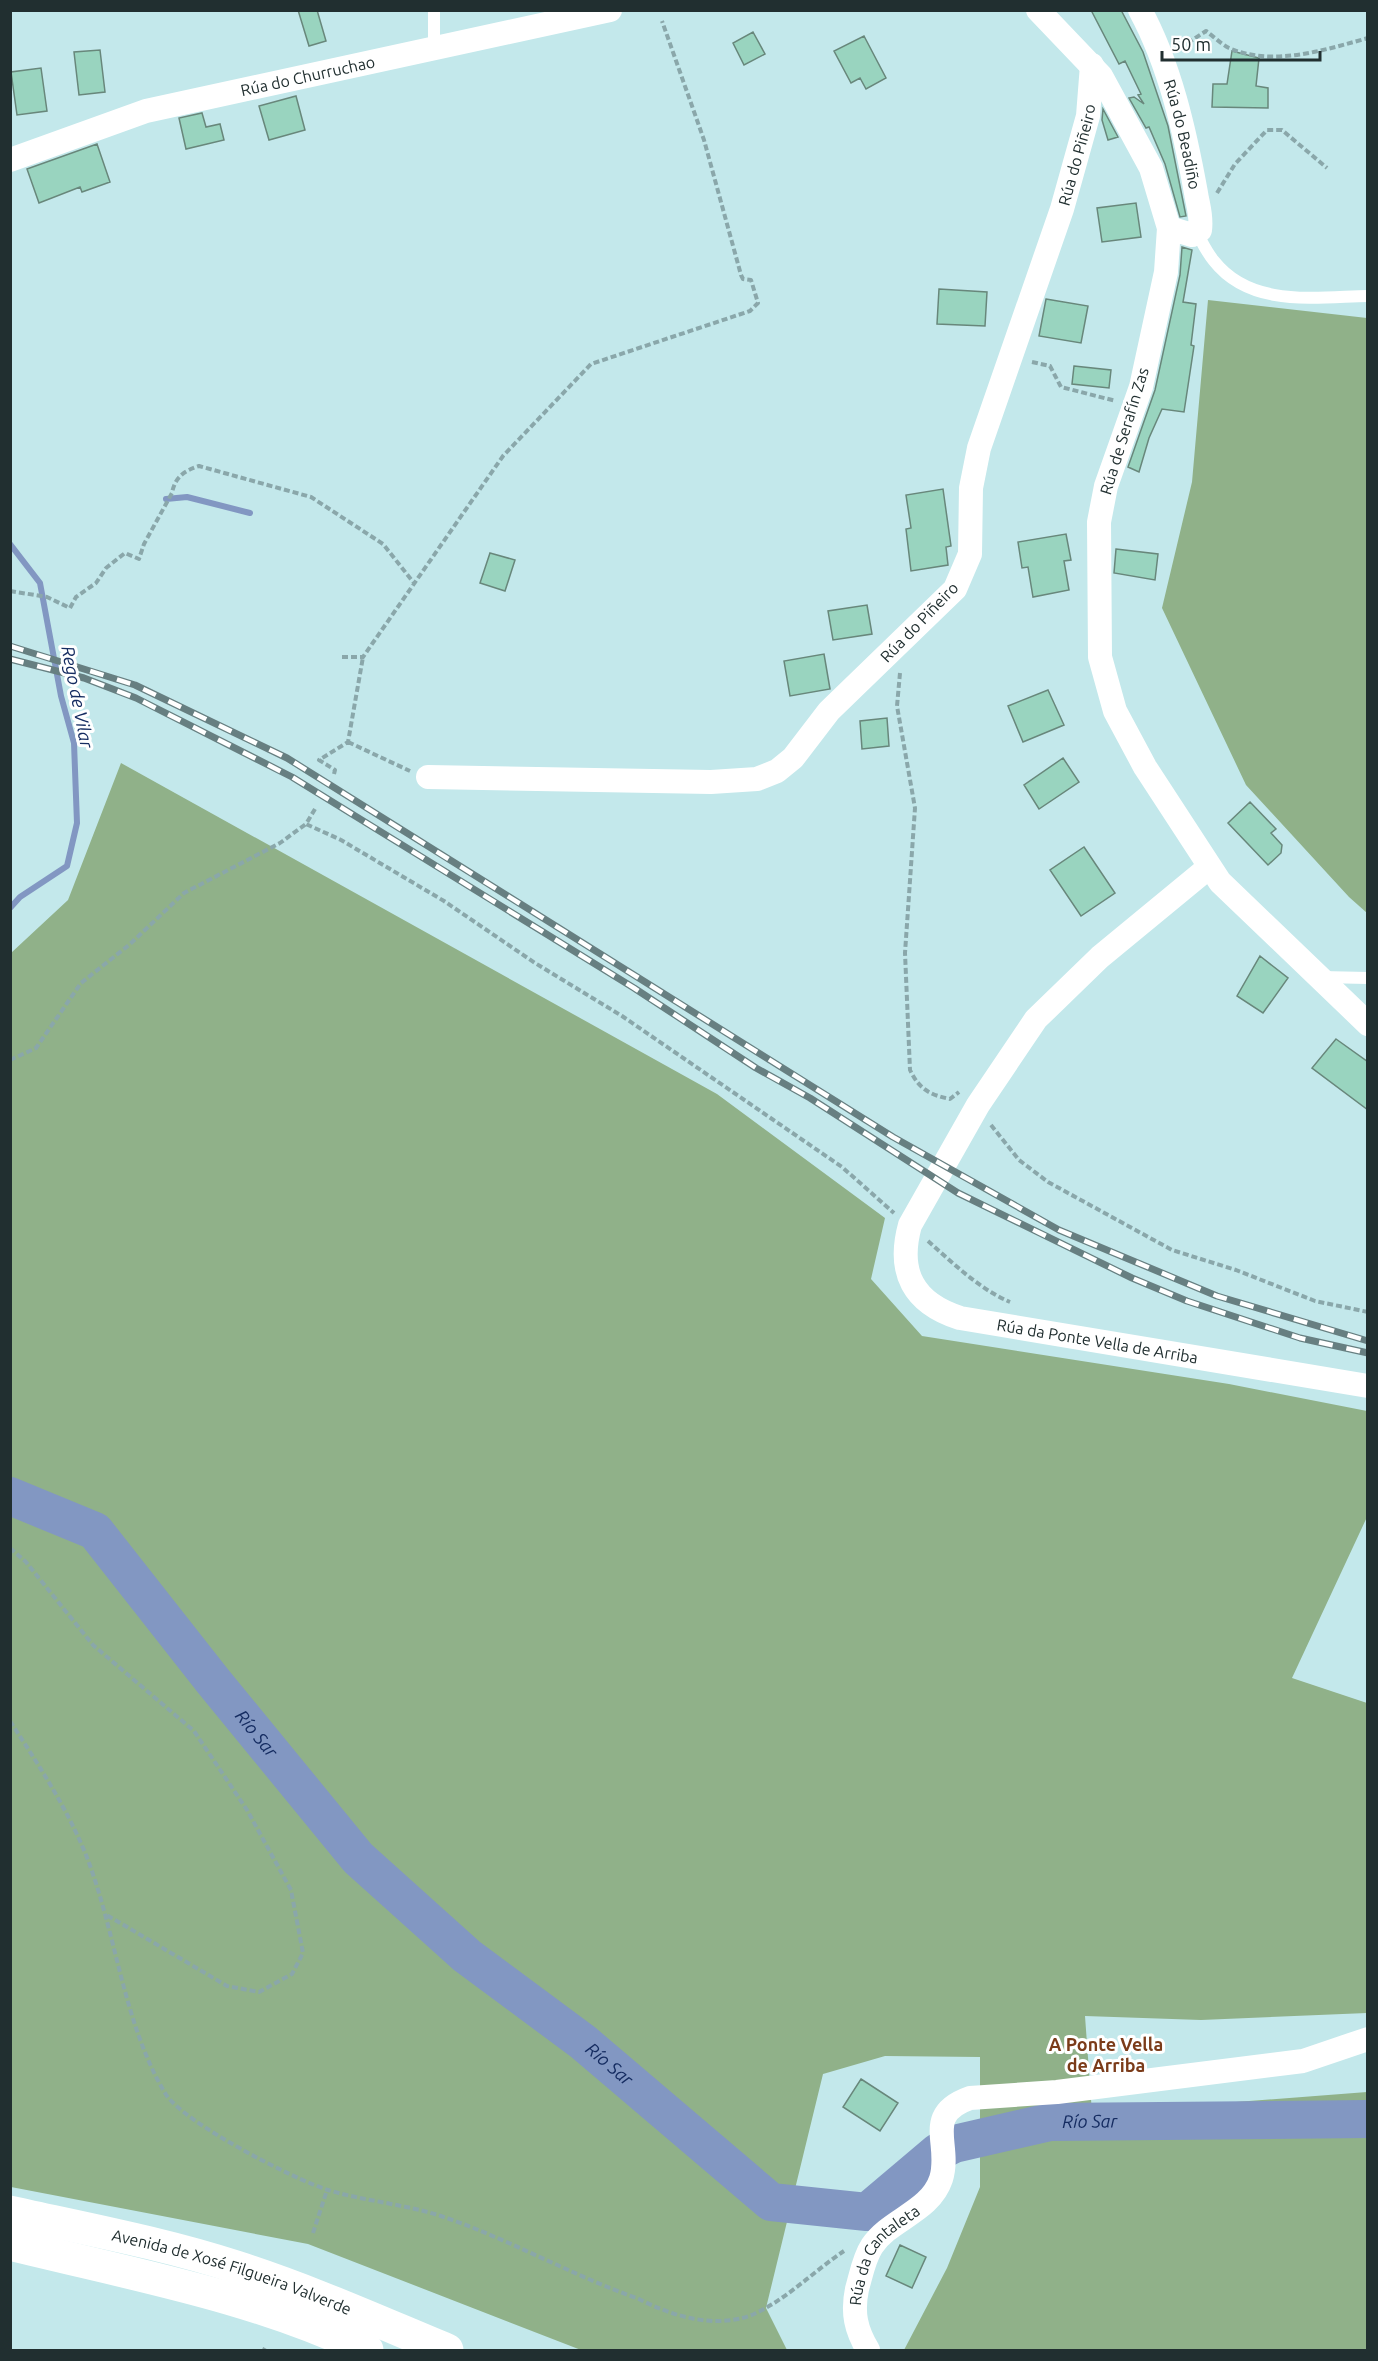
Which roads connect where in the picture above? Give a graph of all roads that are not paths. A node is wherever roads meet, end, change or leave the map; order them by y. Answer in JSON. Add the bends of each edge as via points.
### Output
{"nodes":[{"id":1,"x":434,"y":10,"type":"edge"},
{"id":2,"x":610,"y":10,"type":"edge"},
{"id":3,"x":1038,"y":10,"type":"edge"},
{"id":4,"x":1140,"y":10,"type":"edge"},
{"id":5,"x":434,"y":48,"type":"junction"},
{"id":6,"x":1092,"y":65,"type":"junction"},
{"id":7,"x":10,"y":160,"type":"edge"},
{"id":8,"x":1199,"y":224,"type":"junction"},
{"id":9,"x":1169,"y":228,"type":"junction"},
{"id":10,"x":1368,"y":296,"type":"edge"},
{"id":11,"x":428,"y":777,"type":"road end"},
{"id":12,"x":1208,"y":868,"type":"junction"},
{"id":13,"x":1317,"y":977,"type":"junction"},
{"id":14,"x":1368,"y":978,"type":"edge"},
{"id":15,"x":1368,"y":1024,"type":"edge"},
{"id":16,"x":1368,"y":1386,"type":"edge"},
{"id":17,"x":1368,"y":2039,"type":"edge"},
{"id":18,"x":10,"y":2212,"type":"edge"},
{"id":19,"x":10,"y":2244,"type":"edge"},
{"id":20,"x":367,"y":2350,"type":"edge"},
{"id":21,"x":447,"y":2350,"type":"edge"},
{"id":22,"x":868,"y":2350,"type":"edge"}],
"edges":[{"from":1,"to":5,"type":"lane"},
{"from":2,"to":5,"type":"street","name":"Rúa do Churruchao"},
{"from":3,"to":6,"type":"street","name":"Rúa de Serafín Zas"},
{"from":4,"to":8,"type":"street","name":"Rúa do Beadiño","via":[[1160,57],[1191,159]]},
{"from":5,"to":7,"type":"street","name":"Rúa do Churruchao","via":[[146,111]]},
{"from":6,"to":9,"type":"street","name":"Rúa de Serafín Zas","via":[[1139,143],[1160,193]]},
{"from":6,"to":11,"type":"street","name":"Rúa do Piñeiro","via":[[1088,116],[1062,209],[979,448],[971,488],[970,554],[955,589],[829,711],[793,758],[777,771],[757,779],[711,782]]},
{"from":8,"to":9,"type":"street","via":[[1192,235]]},
{"from":8,"to":10,"type":"lane","via":[[1221,268],[1254,291],[1302,298]]},
{"from":9,"to":12,"type":"street","name":"Rúa de Serafín Zas","via":[[1166,272],[1134,405],[1106,486],[1099,522],[1100,657],[1114,711],[1126,736]]},
{"from":12,"to":13,"type":"street","name":"Rúa de Serafín Zas"},
{"from":12,"to":16,"type":"street","name":"Rúa da Ponte Vella de Arriba","via":[[1100,957],[1036,1019],[974,1112],[913,1220],[905,1245],[910,1278],[919,1294],[942,1312],[960,1318]]},
{"from":13,"to":14,"type":"lane"},
{"from":13,"to":15,"type":"street","name":"Rúa de Serafín Zas"},
{"from":17,"to":22,"type":"street","name":"Rúa da Cantaleta","via":[[1322,2056],[1282,2064],[1058,2092],[970,2098],[947,2110],[942,2121],[943,2169],[935,2191],[872,2246],[861,2272],[855,2301],[858,2334]]},
{"from":18,"to":21,"type":"main road","name":"Avenida de Xosé Filgueira Valverde","via":[[158,2245],[235,2267],[302,2290]]},
{"from":19,"to":20,"type":"main road","name":"Avenida de Xosé Filgueira Valverde","via":[[216,2295]]}]}
